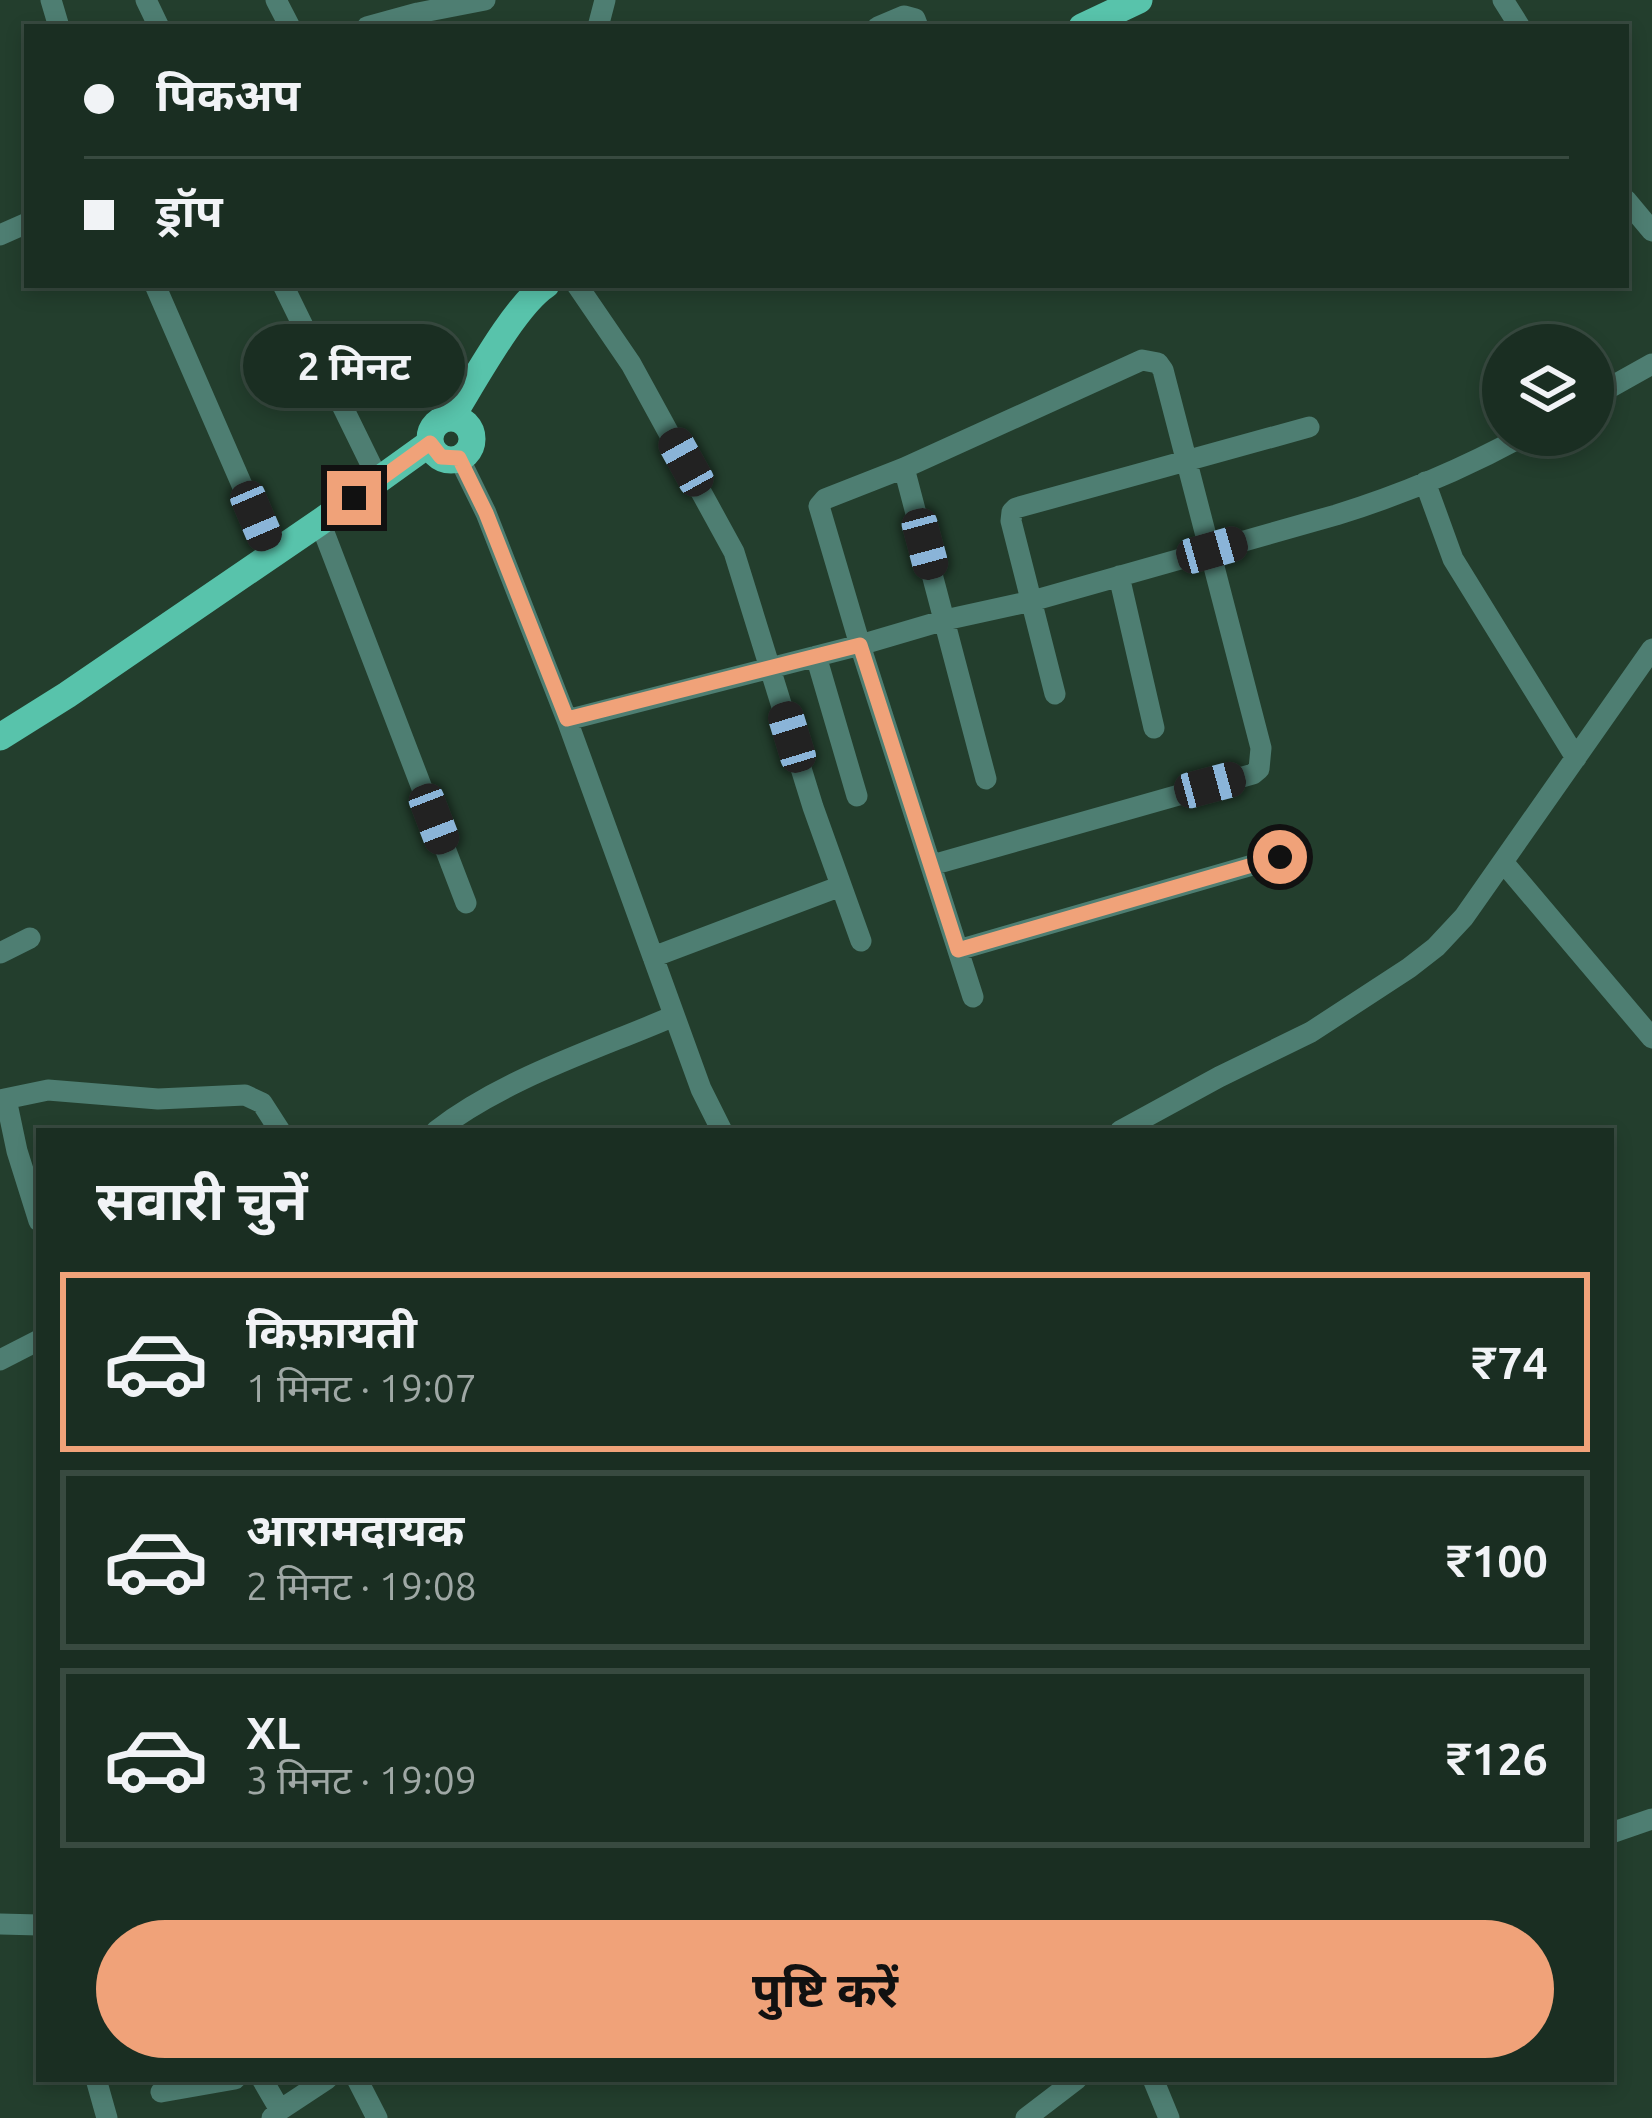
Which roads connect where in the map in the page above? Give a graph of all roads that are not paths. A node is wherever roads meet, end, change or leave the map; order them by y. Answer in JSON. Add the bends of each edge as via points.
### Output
{"nodes":[{"id":1,"x":485,"y":0,"type":"edge"},
{"id":2,"x":1139,"y":0,"type":"edge"},
{"id":3,"x":378,"y":24,"type":"edge"},
{"id":4,"x":885,"y":24,"type":"edge"},
{"id":5,"x":917,"y":24,"type":"edge"},
{"id":6,"x":1088,"y":24,"type":"edge"},
{"id":7,"x":1629,"y":204,"type":"edge"},
{"id":8,"x":1652,"y":231,"type":"edge"},
{"id":9,"x":156,"y":288,"type":"edge"},
{"id":10,"x":284,"y":288,"type":"edge"},
{"id":11,"x":539,"y":288,"type":"edge"},
{"id":12,"x":580,"y":288,"type":"edge"},
{"id":13,"x":1652,"y":364,"type":"edge"},
{"id":14,"x":1614,"y":385,"type":"edge"},
{"id":15,"x":452,"y":418,"type":"junction"},
{"id":16,"x":1309,"y":427,"type":"dead end"},
{"id":17,"x":430,"y":443,"type":"junction"},
{"id":18,"x":1488,"y":456,"type":"edge"},
{"id":19,"x":459,"y":458,"type":"junction"},
{"id":20,"x":1188,"y":460,"type":"junction"},
{"id":21,"x":904,"y":468,"type":"junction"},
{"id":22,"x":379,"y":481,"type":"junction"},
{"id":23,"x":1425,"y":482,"type":"junction"},
{"id":24,"x":320,"y":522,"type":"junction"},
{"id":25,"x":1212,"y":550,"type":"junction"},
{"id":26,"x":272,"y":554,"type":"junction"},
{"id":27,"x":1119,"y":577,"type":"junction"},
{"id":28,"x":1032,"y":601,"type":"junction"},
{"id":29,"x":945,"y":620,"type":"junction"},
{"id":30,"x":860,"y":645,"type":"junction"},
{"id":31,"x":1652,"y":649,"type":"edge"},
{"id":32,"x":816,"y":656,"type":"junction"},
{"id":33,"x":771,"y":668,"type":"junction"},
{"id":34,"x":1055,"y":694,"type":"dead end"},
{"id":35,"x":567,"y":719,"type":"junction"},
{"id":36,"x":1154,"y":728,"type":"dead end"},
{"id":37,"x":0,"y":737,"type":"edge"},
{"id":38,"x":1576,"y":758,"type":"junction"},
{"id":39,"x":986,"y":779,"type":"dead end"},
{"id":40,"x":856,"y":796,"type":"dead end"},
{"id":41,"x":1280,"y":857,"type":"dead end"},
{"id":42,"x":1503,"y":862,"type":"junction"},
{"id":43,"x":932,"y":865,"type":"junction"},
{"id":44,"x":841,"y":886,"type":"junction"},
{"id":45,"x":466,"y":903,"type":"dead end"},
{"id":46,"x":30,"y":938,"type":"dead end"},
{"id":47,"x":861,"y":941,"type":"dead end"},
{"id":48,"x":958,"y":950,"type":"junction"},
{"id":49,"x":0,"y":953,"type":"edge"},
{"id":50,"x":653,"y":957,"type":"junction"},
{"id":51,"x":973,"y":997,"type":"dead end"},
{"id":52,"x":674,"y":1016,"type":"junction"},
{"id":53,"x":1652,"y":1038,"type":"edge"},
{"id":54,"x":3,"y":1100,"type":"edge"},
{"id":55,"x":278,"y":1128,"type":"edge"},
{"id":56,"x":440,"y":1128,"type":"edge"},
{"id":57,"x":720,"y":1128,"type":"edge"},
{"id":58,"x":1126,"y":1128,"type":"edge"},
{"id":59,"x":36,"y":1211,"type":"edge"},
{"id":60,"x":36,"y":1342,"type":"edge"},
{"id":61,"x":0,"y":1360,"type":"edge"},
{"id":62,"x":1652,"y":1819,"type":"edge"},
{"id":63,"x":1614,"y":1832,"type":"edge"},
{"id":64,"x":0,"y":1924,"type":"edge"},
{"id":65,"x":36,"y":1925,"type":"edge"},
{"id":66,"x":97,"y":2082,"type":"edge"},
{"id":67,"x":203,"y":2082,"type":"edge"},
{"id":68,"x":263,"y":2082,"type":"edge"},
{"id":69,"x":323,"y":2082,"type":"edge"},
{"id":70,"x":358,"y":2082,"type":"edge"},
{"id":71,"x":1073,"y":2082,"type":"edge"},
{"id":72,"x":1154,"y":2082,"type":"edge"},
{"id":73,"x":160,"y":2086,"type":"edge"},
{"id":74,"x":276,"y":2114,"type":"edge"},
{"id":75,"x":107,"y":2118,"type":"edge"},
{"id":76,"x":167,"y":2118,"type":"edge"},
{"id":77,"x":376,"y":2118,"type":"edge"},
{"id":78,"x":1026,"y":2118,"type":"edge"},
{"id":79,"x":1169,"y":2118,"type":"edge"}],
"edges":[{"from":1,"to":3,"type":"street"},
{"from":2,"to":6,"type":"main road"},
{"from":4,"to":5,"type":"street","via":[[904,16]]},
{"from":7,"to":8,"type":"street"},
{"from":9,"to":26,"type":"street"},
{"from":10,"to":22,"type":"street"},
{"from":11,"to":15,"type":"main road"},
{"from":12,"to":33,"type":"street","via":[[734,552]]},
{"from":13,"to":14,"type":"street"},
{"from":15,"to":17,"type":"main road","via":[[437,422]]},
{"from":15,"to":19,"type":"main road","via":[[471,434]]},
{"from":16,"to":20,"type":"street"},
{"from":17,"to":19,"type":"main road","via":[[441,457]]},
{"from":17,"to":22,"type":"main road"},
{"from":18,"to":23,"type":"street"},
{"from":19,"to":35,"type":"street"},
{"from":20,"to":21,"type":"street","via":[[1163,370],[1142,360]]},
{"from":20,"to":25,"type":"street"},
{"from":20,"to":28,"type":"street","via":[[1016,508],[1011,521]]},
{"from":21,"to":29,"type":"street"},
{"from":21,"to":30,"type":"street","via":[[820,506]]},
{"from":22,"to":24,"type":"main road"},
{"from":23,"to":25,"type":"street"},
{"from":23,"to":38,"type":"street","via":[[1453,559]]},
{"from":24,"to":26,"type":"main road"},
{"from":24,"to":45,"type":"street"},
{"from":25,"to":27,"type":"street"},
{"from":25,"to":43,"type":"street","via":[[1261,748],[1259,769]]},
{"from":26,"to":37,"type":"main road"},
{"from":27,"to":28,"type":"street"},
{"from":27,"to":36,"type":"street"},
{"from":28,"to":29,"type":"street"},
{"from":28,"to":34,"type":"street"},
{"from":29,"to":30,"type":"street"},
{"from":29,"to":39,"type":"street"},
{"from":30,"to":32,"type":"street"},
{"from":30,"to":43,"type":"street"},
{"from":31,"to":38,"type":"street"},
{"from":32,"to":33,"type":"street"},
{"from":32,"to":40,"type":"street"},
{"from":33,"to":35,"type":"street"},
{"from":33,"to":44,"type":"street"},
{"from":35,"to":50,"type":"street"},
{"from":38,"to":42,"type":"street"},
{"from":41,"to":48,"type":"street"},
{"from":42,"to":53,"type":"street"},
{"from":42,"to":58,"type":"street","via":[[1464,917],[1409,968],[1311,1032]]},
{"from":43,"to":48,"type":"street"},
{"from":44,"to":47,"type":"street"},
{"from":44,"to":50,"type":"street"},
{"from":46,"to":49,"type":"street"},
{"from":48,"to":51,"type":"street"},
{"from":50,"to":52,"type":"street"},
{"from":52,"to":56,"type":"street","via":[[507,1087]]},
{"from":52,"to":57,"type":"street"},
{"from":54,"to":55,"type":"street","via":[[48,1090],[158,1099],[245,1095],[262,1103]]},
{"from":54,"to":59,"type":"street"},
{"from":60,"to":61,"type":"street"},
{"from":62,"to":63,"type":"street"},
{"from":64,"to":65,"type":"street"},
{"from":66,"to":75,"type":"street"},
{"from":67,"to":73,"type":"street"},
{"from":68,"to":74,"type":"street"},
{"from":69,"to":74,"type":"street"},
{"from":70,"to":77,"type":"street"},
{"from":71,"to":78,"type":"street"},
{"from":72,"to":79,"type":"street"},
{"from":73,"to":76,"type":"street"}]}
